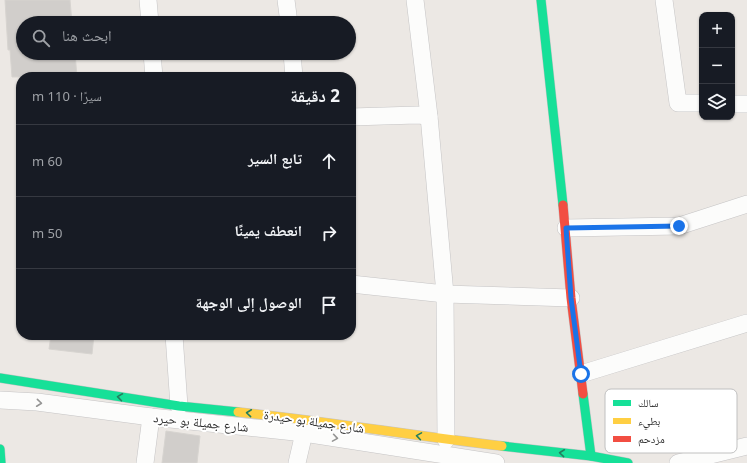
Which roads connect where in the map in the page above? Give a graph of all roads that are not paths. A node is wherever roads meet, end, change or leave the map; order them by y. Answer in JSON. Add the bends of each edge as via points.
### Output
{"nodes":[{"id":1,"x":148,"y":0,"type":"edge"},
{"id":2,"x":286,"y":0,"type":"edge"},
{"id":3,"x":415,"y":0,"type":"edge"},
{"id":4,"x":541,"y":0,"type":"edge"},
{"id":5,"x":664,"y":0,"type":"edge"},
{"id":6,"x":149,"y":16,"type":"edge"},
{"id":7,"x":288,"y":16,"type":"edge"},
{"id":8,"x":153,"y":60,"type":"edge"},
{"id":9,"x":293,"y":60,"type":"edge"},
{"id":10,"x":154,"y":72,"type":"edge"},
{"id":11,"x":294,"y":72,"type":"edge"},
{"id":12,"x":699,"y":103,"type":"edge"},
{"id":13,"x":735,"y":104,"type":"edge"},
{"id":14,"x":747,"y":104,"type":"edge"},
{"id":15,"x":429,"y":116,"type":"junction"},
{"id":16,"x":356,"y":117,"type":"edge"},
{"id":17,"x":747,"y":204,"type":"edge"},
{"id":18,"x":566,"y":228,"type":"junction"},
{"id":19,"x":356,"y":285,"type":"edge"},
{"id":20,"x":445,"y":294,"type":"junction"},
{"id":21,"x":571,"y":298,"type":"junction"},
{"id":22,"x":747,"y":322,"type":"edge"},
{"id":23,"x":174,"y":340,"type":"edge"},
{"id":24,"x":581,"y":374,"type":"junction"},
{"id":25,"x":0,"y":378,"type":"edge"},
{"id":26,"x":0,"y":400,"type":"edge"},
{"id":27,"x":179,"y":406,"type":"junction"},
{"id":28,"x":151,"y":417,"type":"junction"},
{"id":29,"x":304,"y":433,"type":"junction"},
{"id":30,"x":446,"y":440,"type":"junction"},
{"id":31,"x":747,"y":446,"type":"edge"},
{"id":32,"x":737,"y":448,"type":"edge"},
{"id":33,"x":0,"y":449,"type":"edge"},
{"id":34,"x":719,"y":453,"type":"edge"},
{"id":35,"x":590,"y":456,"type":"junction"},
{"id":36,"x":431,"y":458,"type":"edge"},
{"id":37,"x":1,"y":463,"type":"edge"},
{"id":38,"x":145,"y":463,"type":"edge"},
{"id":39,"x":297,"y":463,"type":"edge"},
{"id":40,"x":496,"y":463,"type":"edge"},
{"id":41,"x":628,"y":463,"type":"edge"},
{"id":42,"x":678,"y":463,"type":"edge"}],
"edges":[{"from":1,"to":6,"type":"street"},
{"from":2,"to":7,"type":"street"},
{"from":3,"to":15,"type":"street"},
{"from":4,"to":18,"type":"street"},
{"from":5,"to":12,"type":"street","via":[[678,103]]},
{"from":8,"to":10,"type":"street"},
{"from":9,"to":11,"type":"street"},
{"from":13,"to":14,"type":"street"},
{"from":15,"to":16,"type":"street"},
{"from":15,"to":20,"type":"street"},
{"from":17,"to":18,"type":"street","via":[[679,226]]},
{"from":18,"to":21,"type":"street"},
{"from":19,"to":20,"type":"street"},
{"from":20,"to":21,"type":"street"},
{"from":20,"to":30,"type":"street"},
{"from":21,"to":24,"type":"street"},
{"from":22,"to":24,"type":"street"},
{"from":23,"to":27,"type":"street"},
{"from":24,"to":35,"type":"street"},
{"from":27,"to":25,"type":"street","name":"شارع جميلة بو حيدرة","one_way":true},
{"from":26,"to":28,"type":"street","name":"شارع جميلة بو حيرد","one_way":true,"via":[[37,402]]},
{"from":30,"to":27,"type":"street","name":"شارع جميلة بو حيدرة","one_way":true,"via":[[303,418]]},
{"from":28,"to":29,"type":"street","name":"شارع جميلة بو حيرد"},
{"from":28,"to":38,"type":"street"},
{"from":29,"to":36,"type":"street","name":"شارع جميلة بو حيرد","one_way":true},
{"from":29,"to":39,"type":"street"},
{"from":35,"to":30,"type":"street","name":"شارع جميلة بو حيدرة","one_way":true},
{"from":31,"to":32,"type":"street"},
{"from":33,"to":37,"type":"street"},
{"from":34,"to":42,"type":"street"},
{"from":35,"to":41,"type":"street","name":"شارع جميلة بو حيدرة"},
{"from":36,"to":40,"type":"street","name":"شارع جميلة بو حيرد"}]}
